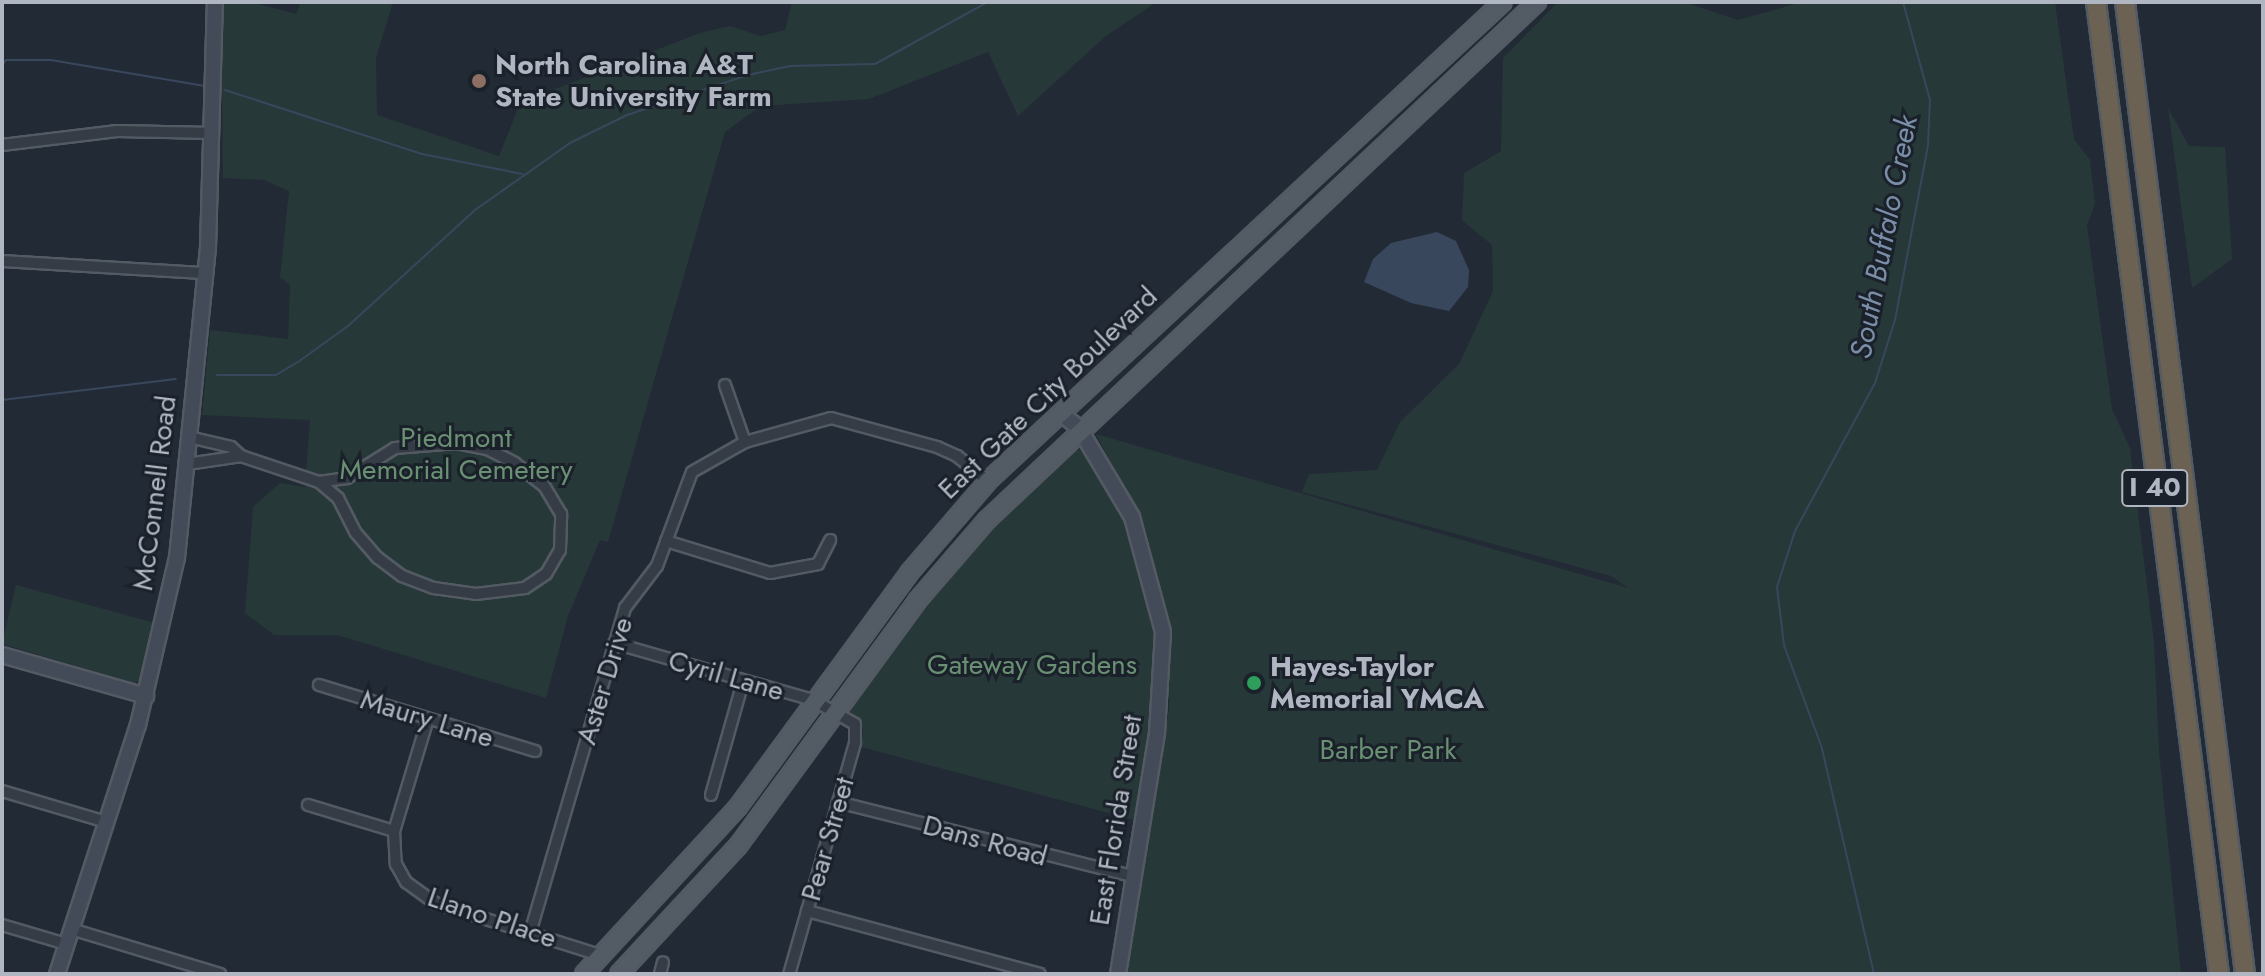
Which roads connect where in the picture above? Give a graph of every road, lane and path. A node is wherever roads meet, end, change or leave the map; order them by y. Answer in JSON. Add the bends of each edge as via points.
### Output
{"nodes":[{"id":1,"x":215,"y":2,"type":"edge"},
{"id":2,"x":1503,"y":2,"type":"edge"},
{"id":3,"x":1537,"y":2,"type":"edge"},
{"id":4,"x":2096,"y":2,"type":"edge"},
{"id":5,"x":2125,"y":2,"type":"edge"},
{"id":6,"x":213,"y":133,"type":"junction"},
{"id":7,"x":2,"y":145,"type":"edge"},
{"id":8,"x":2,"y":261,"type":"edge"},
{"id":9,"x":206,"y":273,"type":"junction"},
{"id":10,"x":725,"y":385,"type":"dead end"},
{"id":11,"x":1060,"y":413,"type":"junction"},
{"id":12,"x":1079,"y":428,"type":"junction"},
{"id":13,"x":189,"y":437,"type":"junction"},
{"id":14,"x":745,"y":442,"type":"junction"},
{"id":15,"x":241,"y":456,"type":"junction"},
{"id":16,"x":187,"y":464,"type":"junction"},
{"id":17,"x":319,"y":482,"type":"junction"},
{"id":18,"x":983,"y":486,"type":"junction"},
{"id":19,"x":830,"y":540,"type":"dead end"},
{"id":20,"x":666,"y":541,"type":"junction"},
{"id":21,"x":900,"y":624,"type":"junction"},
{"id":22,"x":614,"y":643,"type":"junction"},
{"id":23,"x":2,"y":655,"type":"edge"},
{"id":24,"x":743,"y":682,"type":"junction"},
{"id":25,"x":319,"y":685,"type":"dead end"},
{"id":26,"x":146,"y":696,"type":"junction"},
{"id":27,"x":813,"y":700,"type":"junction"},
{"id":28,"x":837,"y":712,"type":"junction"},
{"id":29,"x":427,"y":722,"type":"junction"},
{"id":30,"x":535,"y":751,"type":"dead end"},
{"id":31,"x":2,"y":791,"type":"edge"},
{"id":32,"x":711,"y":795,"type":"dead end"},
{"id":33,"x":838,"y":802,"type":"junction"},
{"id":34,"x":308,"y":805,"type":"dead end"},
{"id":35,"x":106,"y":822,"type":"junction"},
{"id":36,"x":394,"y":831,"type":"junction"},
{"id":37,"x":1133,"y":876,"type":"junction"},
{"id":38,"x":807,"y":911,"type":"junction"},
{"id":39,"x":2,"y":925,"type":"edge"},
{"id":40,"x":71,"y":929,"type":"junction"},
{"id":41,"x":530,"y":933,"type":"junction"},
{"id":42,"x":66,"y":944,"type":"junction"},
{"id":43,"x":603,"y":956,"type":"junction"},
{"id":44,"x":663,"y":962,"type":"dead end"},
{"id":45,"x":57,"y":974,"type":"edge"},
{"id":46,"x":220,"y":974,"type":"edge"},
{"id":47,"x":584,"y":974,"type":"edge"},
{"id":48,"x":619,"y":974,"type":"edge"},
{"id":49,"x":660,"y":974,"type":"edge"},
{"id":50,"x":789,"y":974,"type":"edge"},
{"id":51,"x":1040,"y":974,"type":"edge"},
{"id":52,"x":1118,"y":974,"type":"edge"},
{"id":53,"x":2219,"y":974,"type":"edge"},
{"id":54,"x":2245,"y":974,"type":"edge"}],
"edges":[{"from":1,"to":6,"type":"street","name":"McConnell Road"},
{"from":2,"to":11,"type":"main road","name":"East Gate City Boulevard"},
{"from":3,"to":12,"type":"main road","name":"East Gate City Boulevard"},
{"from":4,"to":53,"type":"highway","number":"I 40"},
{"from":5,"to":54,"type":"highway","number":"I 40"},
{"from":6,"to":7,"type":"street","via":[[117,131]]},
{"from":6,"to":9,"type":"street","name":"McConnell Road"},
{"from":8,"to":9,"type":"street"},
{"from":9,"to":13,"type":"street","name":"McConnell Road"},
{"from":10,"to":14,"type":"street"},
{"from":11,"to":12,"type":"street","name":"East Florida Street"},
{"from":11,"to":18,"type":"main road","name":"East Gate City Boulevard"},
{"from":12,"to":21,"type":"main road","name":"East Gate City Boulevard","via":[[987,520]]},
{"from":12,"to":37,"type":"street","name":"East Florida Street","via":[[1132,517],[1163,632],[1158,723]]},
{"from":13,"to":15,"type":"street","via":[[231,447]]},
{"from":13,"to":16,"type":"street","name":"McConnell Road"},
{"from":14,"to":18,"type":"street","name":"Aster Drive","via":[[831,418],[937,447],[957,456]]},
{"from":14,"to":20,"type":"street","name":"Aster Drive","via":[[692,472]]},
{"from":15,"to":16,"type":"street"},
{"from":15,"to":17,"type":"street"},
{"from":16,"to":26,"type":"street","name":"McConnell Road","via":[[172,586]]},
{"from":17,"to":17,"type":"street","via":[[338,498],[356,533],[378,558],[402,576],[434,588],[476,594],[525,588],[546,574],[560,550],[561,514],[544,486],[487,449],[457,443],[395,448],[347,478]]},
{"from":18,"to":21,"type":"main road","via":[[898,603],[895,621]]},
{"from":18,"to":27,"type":"main road","name":"East Gate City Boulevard"},
{"from":19,"to":20,"type":"street","via":[[818,564],[770,573]]},
{"from":20,"to":22,"type":"street","name":"Aster Drive","via":[[657,566],[625,608]]},
{"from":21,"to":28,"type":"main road","name":"East Gate City Boulevard"},
{"from":22,"to":24,"type":"street","name":"Cyril Lane"},
{"from":22,"to":41,"type":"street","name":"Aster Drive"},
{"from":23,"to":26,"type":"street"},
{"from":24,"to":27,"type":"street","name":"Cyril Lane"},
{"from":24,"to":32,"type":"street"},
{"from":25,"to":29,"type":"street","name":"Maury Lane"},
{"from":26,"to":35,"type":"street","name":"McConnell Road"},
{"from":27,"to":28,"type":"street","name":"Cyril Lane"},
{"from":27,"to":43,"type":"main road","name":"East Gate City Boulevard","via":[[738,807]]},
{"from":28,"to":33,"type":"street","name":"Pear Street","via":[[855,724],[857,734]]},
{"from":28,"to":48,"type":"main road","name":"East Gate City Boulevard","via":[[738,846]]},
{"from":29,"to":30,"type":"street","name":"Maury Lane"},
{"from":29,"to":36,"type":"street","name":"Llano Place"},
{"from":31,"to":35,"type":"street"},
{"from":33,"to":37,"type":"street","name":"Dans Road"},
{"from":33,"to":38,"type":"street","name":"Pear Street"},
{"from":34,"to":36,"type":"street"},
{"from":35,"to":40,"type":"street","name":"McConnell Road"},
{"from":36,"to":41,"type":"street","name":"Llano Place","via":[[396,864],[420,896]]},
{"from":37,"to":52,"type":"street","name":"East Florida Street"},
{"from":38,"to":50,"type":"street","name":"Pear Street"},
{"from":38,"to":51,"type":"street"},
{"from":39,"to":42,"type":"street"},
{"from":40,"to":42,"type":"street","name":"McConnell Road"},
{"from":40,"to":46,"type":"street"},
{"from":41,"to":43,"type":"street","name":"Llano Place"},
{"from":42,"to":45,"type":"street","name":"McConnell Road"},
{"from":43,"to":47,"type":"main road","name":"East Gate City Boulevard"},
{"from":44,"to":49,"type":"street"}]}
